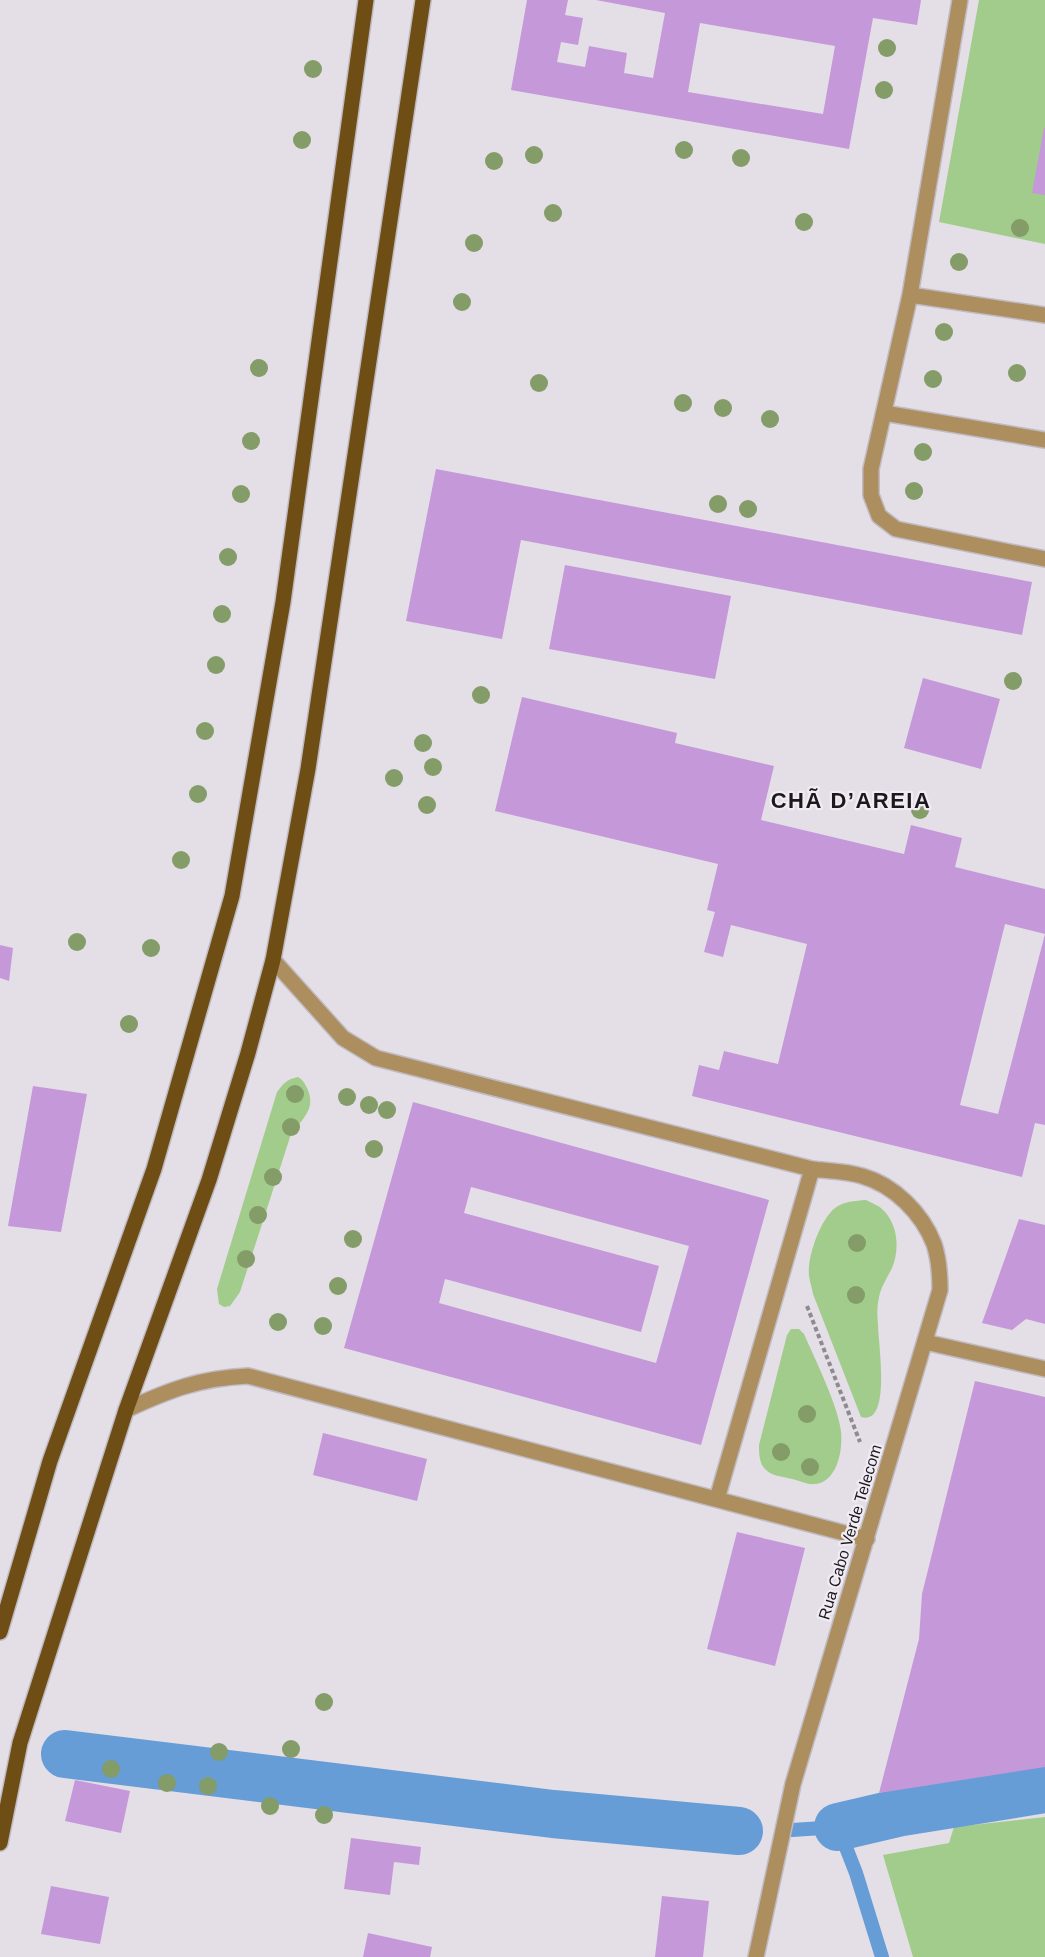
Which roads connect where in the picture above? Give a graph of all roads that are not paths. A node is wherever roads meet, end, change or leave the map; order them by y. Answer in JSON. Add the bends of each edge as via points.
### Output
{"nodes":[{"id":1,"x":366,"y":0,"type":"edge"},
{"id":2,"x":423,"y":0,"type":"edge"},
{"id":3,"x":960,"y":0,"type":"edge"},
{"id":4,"x":910,"y":295,"type":"junction"},
{"id":5,"x":1045,"y":315,"type":"edge"},
{"id":6,"x":884,"y":413,"type":"junction"},
{"id":7,"x":1045,"y":440,"type":"edge"},
{"id":8,"x":1045,"y":559,"type":"edge"},
{"id":9,"x":273,"y":960,"type":"junction"},
{"id":10,"x":812,"y":1169,"type":"junction"},
{"id":11,"x":925,"y":1342,"type":"junction"},
{"id":12,"x":1045,"y":1369,"type":"edge"},
{"id":13,"x":126,"y":1410,"type":"junction"},
{"id":14,"x":717,"y":1499,"type":"junction"},
{"id":15,"x":867,"y":1539,"type":"junction"},
{"id":16,"x":0,"y":1632,"type":"edge"},
{"id":17,"x":0,"y":1843,"type":"edge"},
{"id":18,"x":756,"y":1957,"type":"edge"}],
"edges":[{"from":1,"to":16,"type":"main road","via":[[283,602],[232,896],[154,1169],[50,1461]]},
{"from":2,"to":9,"type":"main road","via":[[308,769]]},
{"from":3,"to":4,"type":"street"},
{"from":4,"to":5,"type":"street"},
{"from":4,"to":6,"type":"street"},
{"from":6,"to":7,"type":"street"},
{"from":6,"to":8,"type":"street","via":[[871,469],[871,495],[879,516],[896,529]]},
{"from":9,"to":10,"type":"street","via":[[343,1038],[376,1058]]},
{"from":9,"to":13,"type":"main road","via":[[209,1180]]},
{"from":10,"to":11,"type":"street","name":"Rua Cabo Verde Telecom","via":[[862,1176],[886,1187],[907,1203],[923,1224],[934,1244],[940,1290]]},
{"from":10,"to":14,"type":"street"},
{"from":11,"to":12,"type":"street"},
{"from":11,"to":15,"type":"street","name":"Rua Cabo Verde Telecom"},
{"from":13,"to":14,"type":"street","via":[[181,1386],[220,1377],[248,1376]]},
{"from":13,"to":17,"type":"main road","via":[[20,1743]]},
{"from":14,"to":15,"type":"street"},
{"from":15,"to":18,"type":"street","name":"Rua Cabo Verde Telecom","via":[[793,1784]]}]}
